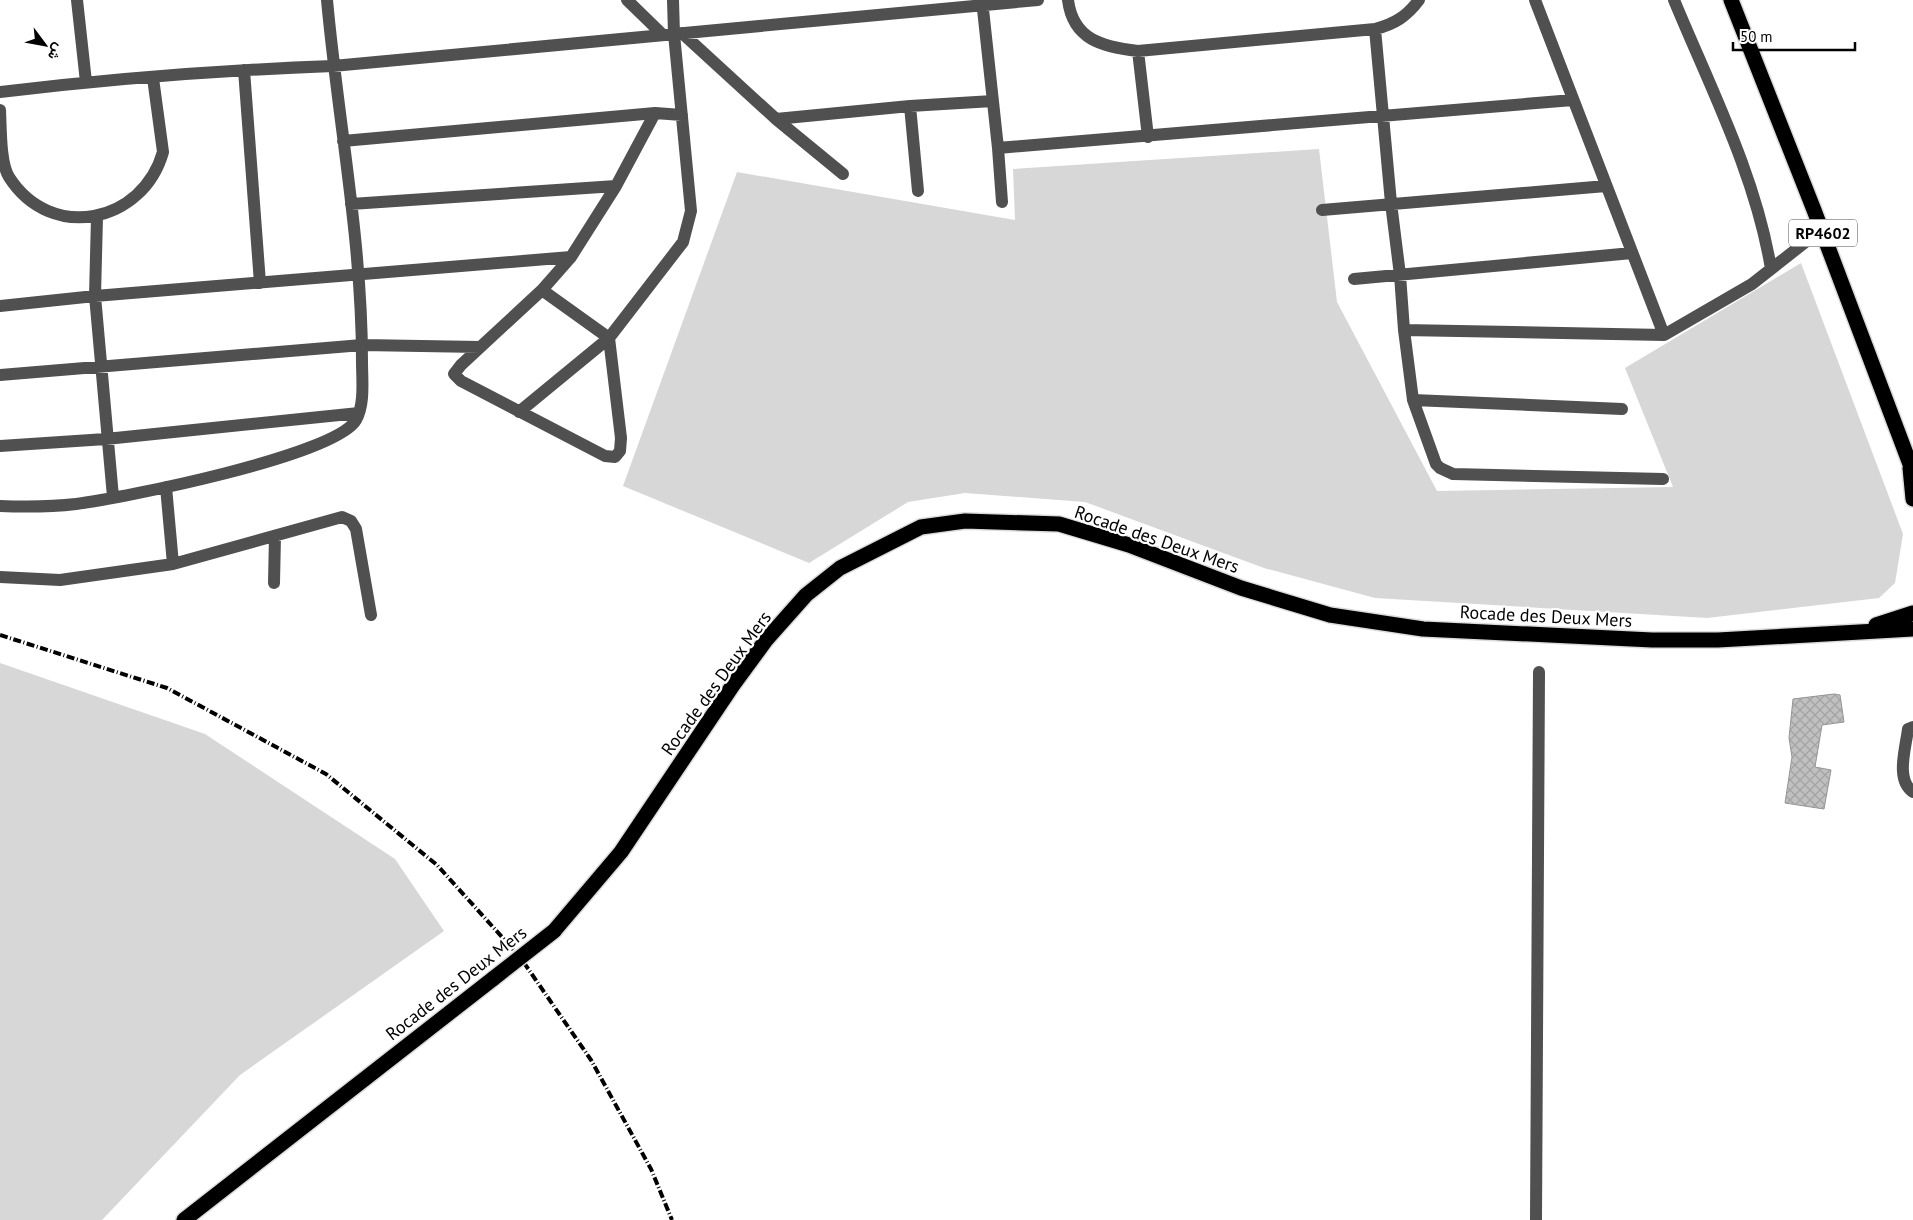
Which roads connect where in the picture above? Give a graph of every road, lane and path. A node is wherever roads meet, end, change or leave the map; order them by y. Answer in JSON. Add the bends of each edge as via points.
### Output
{"nodes":[{"id":1,"x":77,"y":0,"type":"edge"},
{"id":2,"x":327,"y":0,"type":"edge"},
{"id":3,"x":627,"y":0,"type":"edge"},
{"id":4,"x":672,"y":0,"type":"edge"},
{"id":5,"x":1038,"y":0,"type":"edge"},
{"id":6,"x":1068,"y":0,"type":"edge"},
{"id":7,"x":1419,"y":0,"type":"edge"},
{"id":8,"x":1535,"y":0,"type":"edge"},
{"id":9,"x":1674,"y":0,"type":"edge"},
{"id":10,"x":1731,"y":0,"type":"edge"},
{"id":11,"x":982,"y":3,"type":"edge"},
{"id":12,"x":1375,"y":29,"type":"junction"},
{"id":13,"x":673,"y":34,"type":"junction"},
{"id":14,"x":1138,"y":51,"type":"junction"},
{"id":15,"x":333,"y":66,"type":"junction"},
{"id":16,"x":244,"y":70,"type":"junction"},
{"id":17,"x":153,"y":78,"type":"junction"},
{"id":18,"x":86,"y":82,"type":"junction"},
{"id":19,"x":0,"y":92,"type":"edge"},
{"id":20,"x":1573,"y":100,"type":"junction"},
{"id":21,"x":993,"y":101,"type":"junction"},
{"id":22,"x":910,"y":106,"type":"junction"},
{"id":23,"x":0,"y":110,"type":"edge"},
{"id":24,"x":655,"y":113,"type":"junction"},
{"id":25,"x":682,"y":115,"type":"junction"},
{"id":26,"x":1383,"y":116,"type":"junction"},
{"id":27,"x":776,"y":119,"type":"junction"},
{"id":28,"x":1148,"y":136,"type":"junction"},
{"id":29,"x":343,"y":141,"type":"junction"},
{"id":30,"x":998,"y":148,"type":"junction"},
{"id":31,"x":843,"y":174,"type":"dead end"},
{"id":32,"x":616,"y":186,"type":"junction"},
{"id":33,"x":1606,"y":186,"type":"junction"},
{"id":34,"x":918,"y":191,"type":"dead end"},
{"id":35,"x":1002,"y":202,"type":"dead end"},
{"id":36,"x":1391,"y":203,"type":"junction"},
{"id":37,"x":351,"y":204,"type":"junction"},
{"id":38,"x":1322,"y":210,"type":"dead end"},
{"id":39,"x":97,"y":217,"type":"junction"},
{"id":40,"x":1822,"y":229,"type":"junction"},
{"id":41,"x":1632,"y":253,"type":"junction"},
{"id":42,"x":571,"y":257,"type":"junction"},
{"id":43,"x":1771,"y":270,"type":"junction"},
{"id":44,"x":358,"y":275,"type":"junction"},
{"id":45,"x":1400,"y":275,"type":"junction"},
{"id":46,"x":1354,"y":280,"type":"dead end"},
{"id":47,"x":260,"y":284,"type":"junction"},
{"id":48,"x":542,"y":290,"type":"junction"},
{"id":49,"x":95,"y":296,"type":"junction"},
{"id":50,"x":0,"y":306,"type":"edge"},
{"id":51,"x":1404,"y":330,"type":"junction"},
{"id":52,"x":1664,"y":336,"type":"junction"},
{"id":53,"x":609,"y":338,"type":"junction"},
{"id":54,"x":362,"y":345,"type":"junction"},
{"id":55,"x":480,"y":347,"type":"junction"},
{"id":56,"x":102,"y":366,"type":"junction"},
{"id":57,"x":0,"y":375,"type":"edge"},
{"id":58,"x":1413,"y":400,"type":"junction"},
{"id":59,"x":1622,"y":409,"type":"dead end"},
{"id":60,"x":519,"y":412,"type":"junction"},
{"id":61,"x":359,"y":413,"type":"junction"},
{"id":62,"x":106,"y":439,"type":"junction"},
{"id":63,"x":0,"y":446,"type":"edge"},
{"id":64,"x":1912,"y":470,"type":"edge"},
{"id":65,"x":1663,"y":479,"type":"dead end"},
{"id":66,"x":166,"y":488,"type":"junction"},
{"id":67,"x":113,"y":497,"type":"junction"},
{"id":68,"x":1913,"y":499,"type":"edge"},
{"id":69,"x":0,"y":506,"type":"edge"},
{"id":70,"x":276,"y":536,"type":"junction"},
{"id":71,"x":173,"y":564,"type":"junction"},
{"id":72,"x":0,"y":577,"type":"edge"},
{"id":73,"x":274,"y":583,"type":"dead end"},
{"id":74,"x":1913,"y":613,"type":"edge"},
{"id":75,"x":371,"y":615,"type":"dead end"},
{"id":76,"x":1913,"y":629,"type":"edge"},
{"id":77,"x":1860,"y":631,"type":"junction"},
{"id":78,"x":1539,"y":672,"type":"dead end"},
{"id":79,"x":1913,"y":727,"type":"edge"},
{"id":80,"x":1913,"y":792,"type":"edge"},
{"id":81,"x":184,"y":1220,"type":"edge"},
{"id":82,"x":1536,"y":1220,"type":"edge"}],
"edges":[{"from":1,"to":18,"type":"street"},
{"from":2,"to":15,"type":"street"},
{"from":3,"to":13,"type":"street"},
{"from":4,"to":13,"type":"street"},
{"from":5,"to":11,"type":"street"},
{"from":6,"to":14,"type":"street","via":[[1074,19],[1091,40],[1104,46]]},
{"from":7,"to":12,"type":"street","via":[[1405,16]]},
{"from":8,"to":20,"type":"street"},
{"from":9,"to":43,"type":"street","via":[[1737,150],[1768,246]]},
{"from":10,"to":40,"type":"highway","number":"RP4602"},
{"from":11,"to":13,"type":"street"},
{"from":11,"to":21,"type":"street"},
{"from":12,"to":14,"type":"street"},
{"from":12,"to":26,"type":"street"},
{"from":13,"to":15,"type":"street"},
{"from":13,"to":25,"type":"street"},
{"from":13,"to":27,"type":"street"},
{"from":14,"to":28,"type":"street"},
{"from":15,"to":16,"type":"street"},
{"from":15,"to":29,"type":"street"},
{"from":16,"to":17,"type":"street"},
{"from":16,"to":47,"type":"street"},
{"from":17,"to":18,"type":"street"},
{"from":17,"to":39,"type":"street","via":[[163,152],[160,164],[143,188],[121,206]]},
{"from":18,"to":19,"type":"street"},
{"from":20,"to":26,"type":"street"},
{"from":20,"to":33,"type":"street"},
{"from":21,"to":22,"type":"street"},
{"from":21,"to":30,"type":"street"},
{"from":22,"to":27,"type":"street"},
{"from":22,"to":34,"type":"street"},
{"from":23,"to":39,"type":"street","via":[[4,166],[16,186],[51,213],[70,218]]},
{"from":24,"to":25,"type":"street"},
{"from":24,"to":29,"type":"street"},
{"from":24,"to":32,"type":"street"},
{"from":25,"to":53,"type":"street","via":[[691,210],[688,228],[683,242]]},
{"from":26,"to":28,"type":"street"},
{"from":26,"to":36,"type":"street"},
{"from":27,"to":31,"type":"street"},
{"from":28,"to":30,"type":"street"},
{"from":29,"to":37,"type":"street"},
{"from":30,"to":35,"type":"street"},
{"from":32,"to":37,"type":"street"},
{"from":32,"to":42,"type":"street"},
{"from":33,"to":36,"type":"street"},
{"from":33,"to":41,"type":"street"},
{"from":36,"to":38,"type":"street"},
{"from":36,"to":45,"type":"street"},
{"from":37,"to":44,"type":"street"},
{"from":39,"to":49,"type":"street"},
{"from":40,"to":43,"type":"street"},
{"from":40,"to":64,"type":"highway","number":"RP4602"},
{"from":41,"to":45,"type":"street"},
{"from":41,"to":52,"type":"street"},
{"from":42,"to":44,"type":"street"},
{"from":42,"to":48,"type":"street"},
{"from":43,"to":52,"type":"street"},
{"from":44,"to":47,"type":"street"},
{"from":44,"to":54,"type":"street"},
{"from":45,"to":46,"type":"street"},
{"from":45,"to":51,"type":"street"},
{"from":47,"to":49,"type":"street"},
{"from":48,"to":53,"type":"street"},
{"from":48,"to":55,"type":"street"},
{"from":49,"to":50,"type":"street"},
{"from":49,"to":56,"type":"street"},
{"from":51,"to":52,"type":"street"},
{"from":51,"to":58,"type":"street"},
{"from":53,"to":60,"type":"street"},
{"from":53,"to":60,"type":"street","via":[[621,438],[618,455],[605,456]]},
{"from":54,"to":55,"type":"street"},
{"from":54,"to":56,"type":"street"},
{"from":54,"to":61,"type":"street"},
{"from":55,"to":60,"type":"street","via":[[458,368],[455,376]]},
{"from":56,"to":57,"type":"street"},
{"from":56,"to":62,"type":"street"},
{"from":58,"to":59,"type":"street"},
{"from":58,"to":65,"type":"street","via":[[1436,464],[1453,474]]},
{"from":61,"to":62,"type":"street"},
{"from":61,"to":66,"type":"street","via":[[343,434],[256,464]]},
{"from":62,"to":63,"type":"street"},
{"from":62,"to":67,"type":"street"},
{"from":64,"to":68,"type":"highway","number":"RP4602"},
{"from":66,"to":67,"type":"street"},
{"from":66,"to":71,"type":"street"},
{"from":67,"to":69,"type":"street","via":[[76,504]]},
{"from":70,"to":71,"type":"street"},
{"from":70,"to":73,"type":"street"},
{"from":70,"to":75,"type":"street","via":[[342,517],[351,520],[356,529]]},
{"from":71,"to":72,"type":"street","via":[[60,580]]},
{"from":74,"to":77,"type":"highway","name":"Rocade des Deux Mers"},
{"from":76,"to":77,"type":"highway","name":"Rocade des Deux Mers"},
{"from":77,"to":81,"type":"highway","name":"Rocade des Deux Mers","bridge":true,"via":[[1718,640],[1423,629],[1330,615],[1241,588],[1129,545],[1059,524],[965,521],[921,527],[840,568],[806,595],[766,640],[733,685],[621,852],[554,930]]},
{"from":78,"to":82,"type":"street"},
{"from":79,"to":80,"type":"street","via":[[1908,729],[1902,773]]}]}
